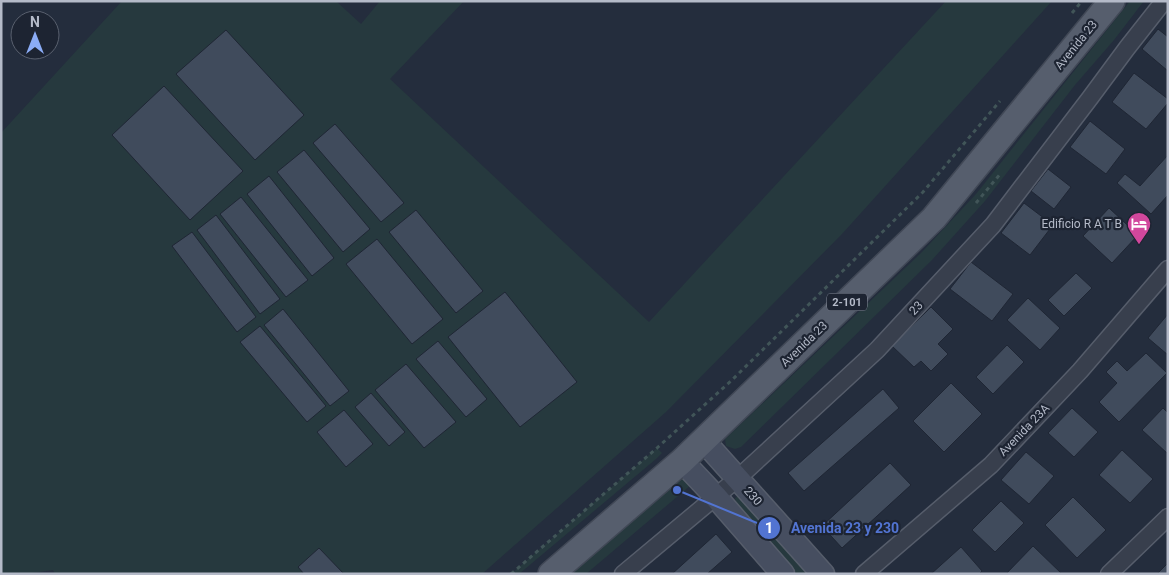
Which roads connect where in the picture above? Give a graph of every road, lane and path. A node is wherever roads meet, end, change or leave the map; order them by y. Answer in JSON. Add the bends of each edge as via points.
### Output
{"nodes":[{"id":1,"x":1082,"y":1,"type":"edge"},
{"id":2,"x":1112,"y":1,"type":"edge"},
{"id":3,"x":1164,"y":1,"type":"edge"},
{"id":4,"x":1070,"y":15,"type":"dead end"},
{"id":5,"x":1006,"y":94,"type":"dead end"},
{"id":6,"x":1168,"y":269,"type":"edge"},
{"id":7,"x":703,"y":440,"type":"junction"},
{"id":8,"x":682,"y":461,"type":"junction"},
{"id":9,"x":738,"y":478,"type":"junction"},
{"id":10,"x":715,"y":496,"type":"junction"},
{"id":11,"x":1168,"y":517,"type":"edge"},
{"id":12,"x":510,"y":574,"type":"edge"},
{"id":13,"x":551,"y":574,"type":"edge"},
{"id":14,"x":623,"y":574,"type":"edge"},
{"id":15,"x":783,"y":574,"type":"edge"},
{"id":16,"x":822,"y":574,"type":"edge"},
{"id":17,"x":864,"y":574,"type":"edge"},
{"id":18,"x":1109,"y":574,"type":"edge"}],
"edges":[{"from":1,"to":4,"type":"path"},
{"from":2,"to":7,"type":"main road","name":"Avenida 23","number":"2-101","via":[[934,218]]},
{"from":3,"to":9,"type":"street","name":"23","via":[[993,225],[876,350]]},
{"from":5,"to":12,"type":"path","via":[[923,192],[739,373]]},
{"from":6,"to":17,"type":"street","name":"Avenida 23A","via":[[1080,371],[991,465]]},
{"from":7,"to":8,"type":"main road","name":"Avenida 23","number":"2-101"},
{"from":7,"to":9,"type":"street","name":"230"},
{"from":8,"to":10,"type":"street"},
{"from":8,"to":13,"type":"main road","name":"Avenida 23","number":"2-101"},
{"from":9,"to":10,"type":"street","name":"23"},
{"from":9,"to":16,"type":"street","name":"230"},
{"from":10,"to":14,"type":"street","name":"23"},
{"from":10,"to":15,"type":"street"},
{"from":11,"to":18,"type":"street"}]}
